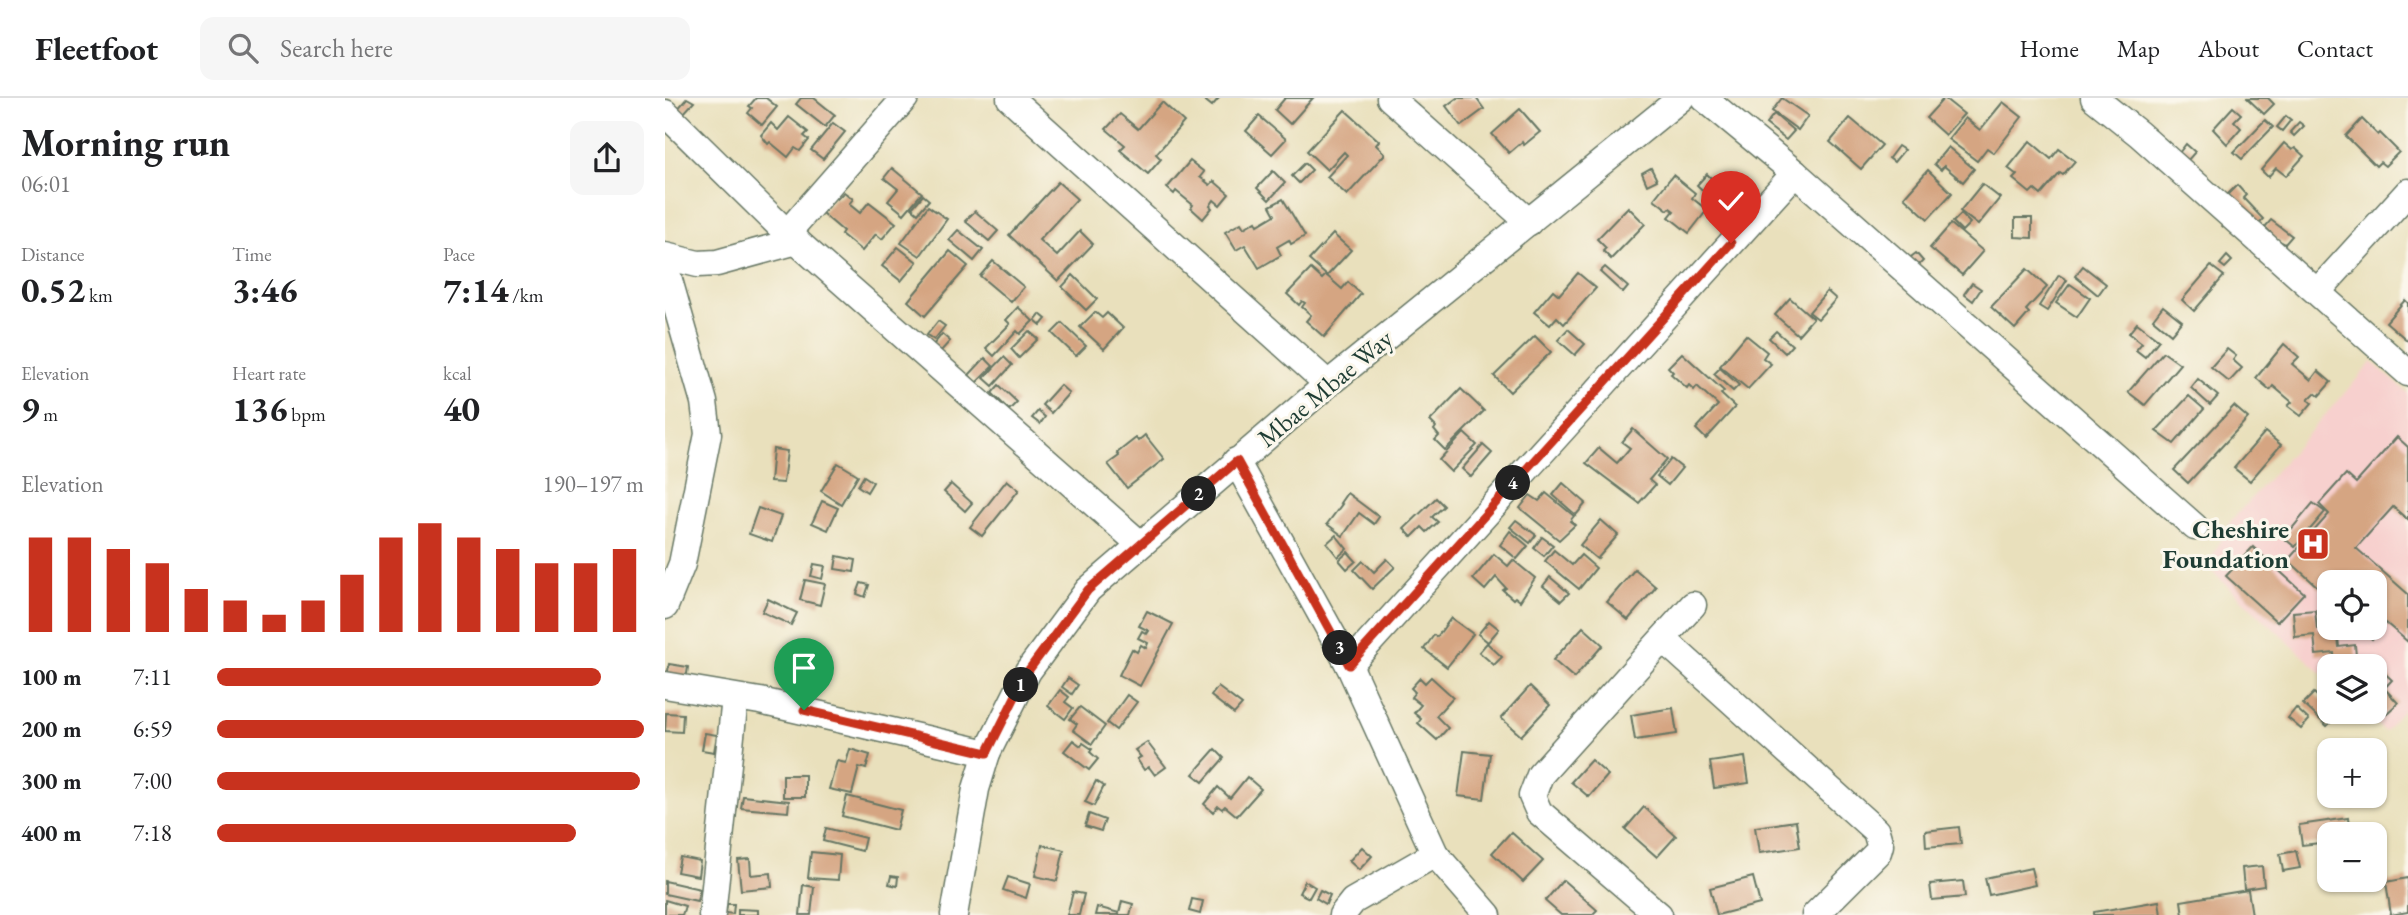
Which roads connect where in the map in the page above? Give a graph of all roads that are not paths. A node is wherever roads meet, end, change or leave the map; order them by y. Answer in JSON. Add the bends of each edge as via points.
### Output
{"nodes":[{"id":1,"x":905,"y":98,"type":"edge"},
{"id":2,"x":1010,"y":98,"type":"edge"},
{"id":3,"x":1390,"y":98,"type":"edge"},
{"id":4,"x":1681,"y":98,"type":"edge"},
{"id":5,"x":1704,"y":98,"type":"edge"},
{"id":6,"x":2094,"y":98,"type":"edge"},
{"id":7,"x":665,"y":113,"type":"edge"},
{"id":8,"x":1795,"y":173,"type":"junction"},
{"id":9,"x":2408,"y":192,"type":"edge"},
{"id":10,"x":1529,"y":222,"type":"junction"},
{"id":11,"x":792,"y":237,"type":"junction"},
{"id":12,"x":665,"y":256,"type":"edge"},
{"id":13,"x":665,"y":266,"type":"edge"},
{"id":14,"x":2318,"y":292,"type":"junction"},
{"id":15,"x":2408,"y":373,"type":"edge"},
{"id":16,"x":1328,"y":384,"type":"junction"},
{"id":17,"x":1237,"y":461,"type":"junction"},
{"id":18,"x":2195,"y":527,"type":"dead end"},
{"id":19,"x":1140,"y":544,"type":"junction"},
{"id":20,"x":665,"y":606,"type":"edge"},
{"id":21,"x":1693,"y":606,"type":"dead end"},
{"id":22,"x":1663,"y":639,"type":"junction"},
{"id":23,"x":1349,"y":665,"type":"junction"},
{"id":24,"x":665,"y":685,"type":"edge"},
{"id":25,"x":735,"y":698,"type":"junction"},
{"id":26,"x":987,"y":753,"type":"junction"},
{"id":27,"x":1435,"y":854,"type":"junction"},
{"id":28,"x":712,"y":915,"type":"edge"},
{"id":29,"x":954,"y":915,"type":"edge"},
{"id":30,"x":1342,"y":915,"type":"edge"},
{"id":31,"x":1488,"y":915,"type":"edge"},
{"id":32,"x":1659,"y":915,"type":"edge"},
{"id":33,"x":1815,"y":915,"type":"edge"}],
"edges":[{"from":1,"to":11,"type":"street"},
{"from":2,"to":16,"type":"street"},
{"from":3,"to":10,"type":"street"},
{"from":4,"to":10,"type":"street","name":"Mbae Mbae Way"},
{"from":5,"to":8,"type":"street"},
{"from":6,"to":14,"type":"street"},
{"from":7,"to":11,"type":"street"},
{"from":8,"to":18,"type":"street"},
{"from":8,"to":23,"type":"street"},
{"from":9,"to":14,"type":"street"},
{"from":10,"to":16,"type":"street","name":"Mbae Mbae Way"},
{"from":11,"to":12,"type":"street","via":[[717,263],[698,264]]},
{"from":11,"to":19,"type":"street"},
{"from":13,"to":20,"type":"street","via":[[704,402],[708,434],[682,564]]},
{"from":14,"to":15,"type":"street"},
{"from":16,"to":17,"type":"street","name":"Mbae Mbae Way"},
{"from":17,"to":19,"type":"street","name":"Mbae Mbae Way"},
{"from":17,"to":23,"type":"street"},
{"from":19,"to":26,"type":"street","name":"Mbae Mbae Way","via":[[1068,614],[1028,671]]},
{"from":21,"to":22,"type":"street"},
{"from":22,"to":32,"type":"street","via":[[1540,775],[1532,796],[1539,813]]},
{"from":22,"to":33,"type":"street","via":[[1876,831],[1878,852]]},
{"from":23,"to":27,"type":"street"},
{"from":24,"to":25,"type":"street"},
{"from":25,"to":26,"type":"street"},
{"from":25,"to":28,"type":"street"},
{"from":26,"to":29,"type":"street","name":"Mbae Mbae Way","via":[[976,789]]},
{"from":27,"to":30,"type":"street","via":[[1353,901]]},
{"from":27,"to":31,"type":"street"}]}
